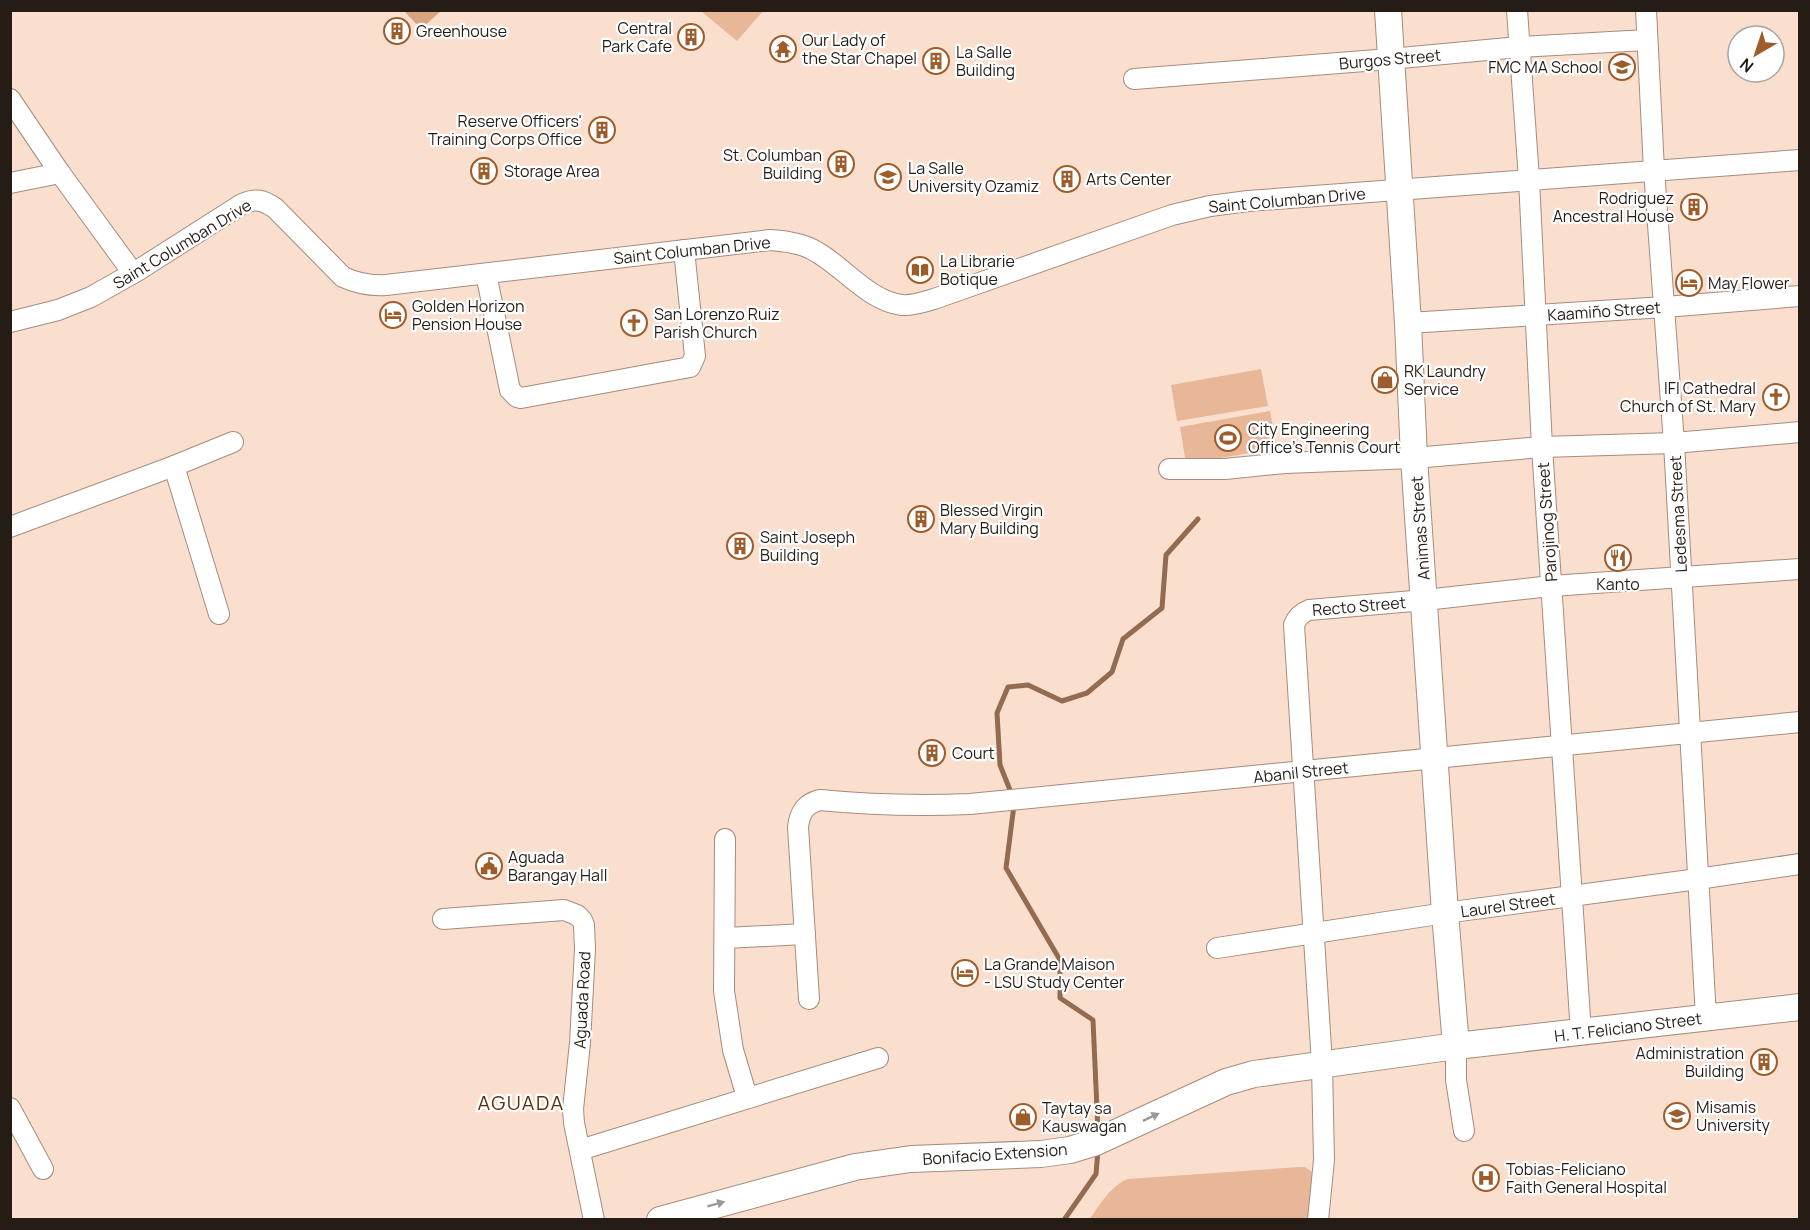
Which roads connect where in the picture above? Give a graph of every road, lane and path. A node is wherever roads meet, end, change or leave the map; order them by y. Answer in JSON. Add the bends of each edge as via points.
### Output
{"nodes":[{"id":1,"x":1388,"y":10,"type":"edge"},
{"id":2,"x":1517,"y":10,"type":"edge"},
{"id":3,"x":1646,"y":10,"type":"edge"},
{"id":4,"x":1647,"y":40,"type":"junction"},
{"id":5,"x":1519,"y":47,"type":"junction"},
{"id":6,"x":1390,"y":59,"type":"junction"},
{"id":7,"x":1134,"y":79,"type":"dead end"},
{"id":8,"x":10,"y":99,"type":"edge"},
{"id":9,"x":1800,"y":160,"type":"edge"},
{"id":10,"x":1654,"y":170,"type":"junction"},
{"id":11,"x":60,"y":173,"type":"junction"},
{"id":12,"x":1529,"y":179,"type":"junction"},
{"id":13,"x":10,"y":183,"type":"edge"},
{"id":14,"x":1399,"y":190,"type":"junction"},
{"id":15,"x":684,"y":250,"type":"junction"},
{"id":16,"x":133,"y":273,"type":"junction"},
{"id":17,"x":486,"y":274,"type":"junction"},
{"id":18,"x":1800,"y":297,"type":"edge"},
{"id":19,"x":1665,"y":308,"type":"junction"},
{"id":20,"x":1537,"y":316,"type":"junction"},
{"id":21,"x":10,"y":322,"type":"edge"},
{"id":22,"x":1408,"y":323,"type":"junction"},
{"id":23,"x":1800,"y":432,"type":"edge"},
{"id":24,"x":233,"y":442,"type":"dead end"},
{"id":25,"x":1674,"y":443,"type":"junction"},
{"id":26,"x":1542,"y":447,"type":"junction"},
{"id":27,"x":1414,"y":458,"type":"junction"},
{"id":28,"x":174,"y":466,"type":"junction"},
{"id":29,"x":1169,"y":470,"type":"dead end"},
{"id":30,"x":10,"y":527,"type":"edge"},
{"id":31,"x":1800,"y":569,"type":"edge"},
{"id":32,"x":1681,"y":576,"type":"junction"},
{"id":33,"x":1551,"y":586,"type":"junction"},
{"id":34,"x":1425,"y":600,"type":"junction"},
{"id":35,"x":219,"y":614,"type":"dead end"},
{"id":36,"x":1800,"y":722,"type":"edge"},
{"id":37,"x":1690,"y":733,"type":"junction"},
{"id":38,"x":1563,"y":746,"type":"junction"},
{"id":39,"x":1435,"y":758,"type":"junction"},
{"id":40,"x":1304,"y":772,"type":"junction"},
{"id":41,"x":725,"y":839,"type":"dead end"},
{"id":42,"x":1800,"y":864,"type":"edge"},
{"id":43,"x":1698,"y":879,"type":"junction"},
{"id":44,"x":1572,"y":896,"type":"junction"},
{"id":45,"x":1445,"y":913,"type":"junction"},
{"id":46,"x":443,"y":919,"type":"dead end"},
{"id":47,"x":1314,"y":933,"type":"junction"},
{"id":48,"x":805,"y":934,"type":"junction"},
{"id":49,"x":724,"y":938,"type":"junction"},
{"id":50,"x":1217,"y":948,"type":"dead end"},
{"id":51,"x":809,"y":999,"type":"dead end"},
{"id":52,"x":1800,"y":1007,"type":"edge"},
{"id":53,"x":1706,"y":1018,"type":"junction"},
{"id":54,"x":1581,"y":1033,"type":"junction"},
{"id":55,"x":1456,"y":1046,"type":"junction"},
{"id":56,"x":878,"y":1058,"type":"dead end"},
{"id":57,"x":1322,"y":1064,"type":"junction"},
{"id":58,"x":747,"y":1097,"type":"junction"},
{"id":59,"x":10,"y":1108,"type":"edge"},
{"id":60,"x":1464,"y":1131,"type":"dead end"},
{"id":61,"x":580,"y":1150,"type":"junction"},
{"id":62,"x":44,"y":1169,"type":"dead end"},
{"id":63,"x":594,"y":1220,"type":"edge"},
{"id":64,"x":660,"y":1220,"type":"edge"},
{"id":65,"x":1318,"y":1220,"type":"edge"}],
"edges":[{"from":1,"to":6,"type":"street","name":"Animas Street"},
{"from":2,"to":5,"type":"street","name":"Parojinog Street"},
{"from":3,"to":4,"type":"street","name":"Ledesma Street"},
{"from":4,"to":5,"type":"street","name":"Burgos Street"},
{"from":4,"to":10,"type":"street","name":"Ledesma Street"},
{"from":5,"to":6,"type":"street","name":"Burgos Street"},
{"from":5,"to":12,"type":"street","name":"Parojinog Street"},
{"from":6,"to":7,"type":"street","name":"Burgos Street"},
{"from":6,"to":14,"type":"street","name":"Animas Street"},
{"from":8,"to":11,"type":"street"},
{"from":9,"to":10,"type":"street","name":"Saint Columban Drive"},
{"from":10,"to":12,"type":"street","name":"Saint Columban Drive"},
{"from":10,"to":19,"type":"street","name":"Ledesma Street"},
{"from":11,"to":13,"type":"street"},
{"from":11,"to":16,"type":"street"},
{"from":12,"to":14,"type":"street","name":"Saint Columban Drive"},
{"from":12,"to":20,"type":"street","name":"Parojinog Street"},
{"from":14,"to":15,"type":"street","name":"Saint Columban Drive","via":[[1210,206],[1172,215],[934,299],[902,305],[871,292],[822,255],[790,242],[770,240]]},
{"from":14,"to":22,"type":"street","name":"Animas Street"},
{"from":15,"to":17,"type":"street","name":"Saint Columban Drive"},
{"from":15,"to":17,"type":"street","via":[[695,356],[690,367],[521,398],[510,390]]},
{"from":16,"to":17,"type":"street","name":"Saint Columban Drive","via":[[254,199],[275,208],[332,266],[357,284],[386,285]]},
{"from":16,"to":21,"type":"street","name":"Saint Columban Drive","via":[[91,297]]},
{"from":18,"to":19,"type":"street","name":"Kaamiño Street"},
{"from":19,"to":20,"type":"street","name":"Kaamiño Street"},
{"from":19,"to":25,"type":"street","name":"Ledesma Street"},
{"from":20,"to":22,"type":"street","name":"Kaamiño Street"},
{"from":20,"to":26,"type":"street","name":"Parojinog Street"},
{"from":22,"to":27,"type":"street","name":"Animas Street"},
{"from":23,"to":25,"type":"street"},
{"from":24,"to":28,"type":"street"},
{"from":25,"to":26,"type":"street"},
{"from":25,"to":32,"type":"street","name":"Ledesma Street"},
{"from":26,"to":27,"type":"street"},
{"from":26,"to":33,"type":"street","name":"Parojinog Street"},
{"from":27,"to":29,"type":"street"},
{"from":27,"to":34,"type":"street","name":"Animas Street"},
{"from":28,"to":30,"type":"street"},
{"from":28,"to":35,"type":"street"},
{"from":31,"to":32,"type":"street","name":"Recto Street"},
{"from":32,"to":33,"type":"street","name":"Recto Street"},
{"from":32,"to":37,"type":"street","name":"Ledesma Street"},
{"from":33,"to":34,"type":"street","name":"Recto Street"},
{"from":33,"to":38,"type":"street","name":"Parojinog Street"},
{"from":34,"to":39,"type":"street","name":"Animas Street"},
{"from":34,"to":40,"type":"street","name":"Recto Street","via":[[1309,610],[1297,617],[1294,625]]},
{"from":36,"to":37,"type":"street","name":"Abanil Street"},
{"from":37,"to":38,"type":"street","name":"Abanil Street"},
{"from":37,"to":43,"type":"street","name":"Ledesma Street"},
{"from":38,"to":39,"type":"street","name":"Abanil Street"},
{"from":38,"to":44,"type":"street","name":"Parojinog Street"},
{"from":39,"to":40,"type":"street","name":"Abanil Street"},
{"from":39,"to":45,"type":"street","name":"Animas Street"},
{"from":40,"to":47,"type":"street","name":"Recto Street"},
{"from":40,"to":48,"type":"street","name":"Abanil Street","via":[[970,804],[890,806],[811,802],[799,816],[798,827]]},
{"from":41,"to":49,"type":"street"},
{"from":42,"to":43,"type":"street","name":"Laurel Street"},
{"from":43,"to":44,"type":"street","name":"Laurel Street"},
{"from":43,"to":53,"type":"street","name":"Ledesma Street"},
{"from":44,"to":45,"type":"street","name":"Laurel Street"},
{"from":44,"to":54,"type":"street","name":"Parojinog Street"},
{"from":45,"to":47,"type":"street","name":"Laurel Street"},
{"from":45,"to":55,"type":"street","name":"Animas Street"},
{"from":46,"to":61,"type":"street","name":"Aguada Road","via":[[564,910],[582,920],[584,987],[573,1109]]},
{"from":47,"to":50,"type":"street","name":"Laurel Street"},
{"from":47,"to":57,"type":"street","name":"Recto Street"},
{"from":48,"to":49,"type":"street"},
{"from":48,"to":51,"type":"street"},
{"from":49,"to":58,"type":"street","via":[[728,1021]]},
{"from":52,"to":53,"type":"street","name":"H. T. Feliciano Street"},
{"from":53,"to":54,"type":"street","name":"H. T. Feliciano Street"},
{"from":54,"to":55,"type":"street","name":"H. T. Feliciano Street"},
{"from":55,"to":57,"type":"street","name":"H. T. Feliciano Street"},
{"from":55,"to":60,"type":"street","via":[[1456,1080]]},
{"from":56,"to":58,"type":"street"},
{"from":64,"to":57,"type":"street","name":"Bonifacio Extension","one_way":true,"via":[[855,1167],[911,1159],[1070,1150],[1096,1142],[1226,1082]]},
{"from":57,"to":65,"type":"street","name":"Recto Street","via":[[1323,1160]]},
{"from":58,"to":61,"type":"street"},
{"from":59,"to":62,"type":"street"},
{"from":61,"to":63,"type":"street","name":"Aguada Road"}]}
